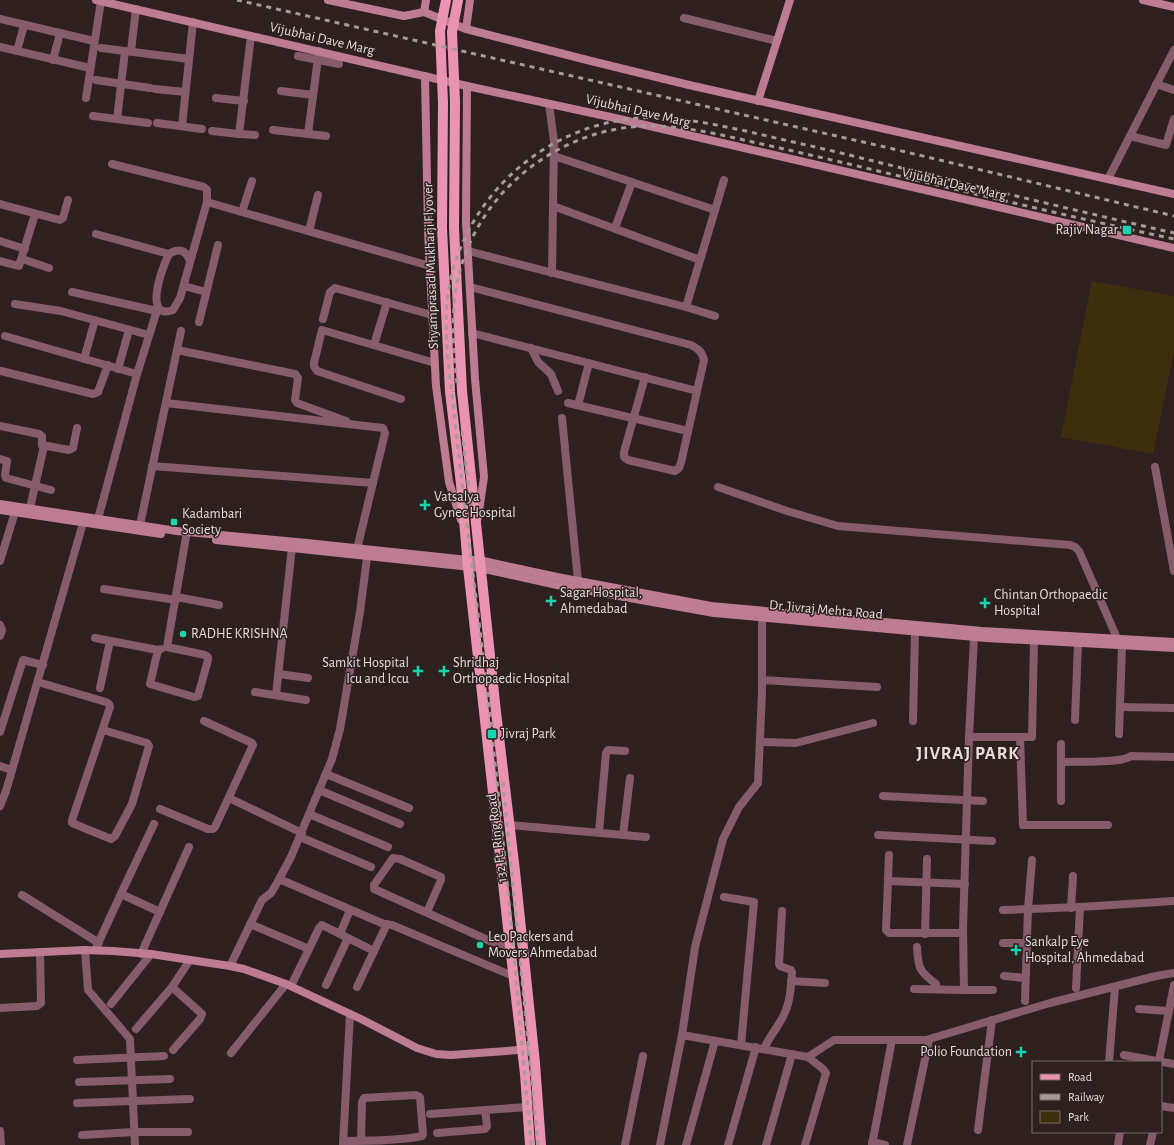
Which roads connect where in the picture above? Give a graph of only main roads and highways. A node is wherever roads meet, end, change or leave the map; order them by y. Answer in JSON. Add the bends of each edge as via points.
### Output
{"nodes":[{"id":1,"x":446,"y":0,"type":"edge"},
{"id":2,"x":458,"y":0,"type":"edge"},
{"id":3,"x":476,"y":527,"type":"joint"},
{"id":4,"x":465,"y":530,"type":"joint"},
{"id":5,"x":530,"y":1145,"type":"edge"},
{"id":6,"x":541,"y":1145,"type":"edge"}],
"edges":[{"from":1,"to":4,"type":"main road","name":"Shyamprasad Mukharji Flyover","via":[[440,31],[443,102],[442,228],[450,392]]},
{"from":2,"to":3,"type":"main road","name":"Shyamprasad Mukharji Flyover","via":[[452,32],[455,102],[454,228],[462,391]]},
{"from":3,"to":6,"type":"main road","name":"132 Ft. Ring Road","via":[[510,824]]},
{"from":4,"to":5,"type":"main road","name":"132 Ft. Ring Road","via":[[522,1050]]}]}
